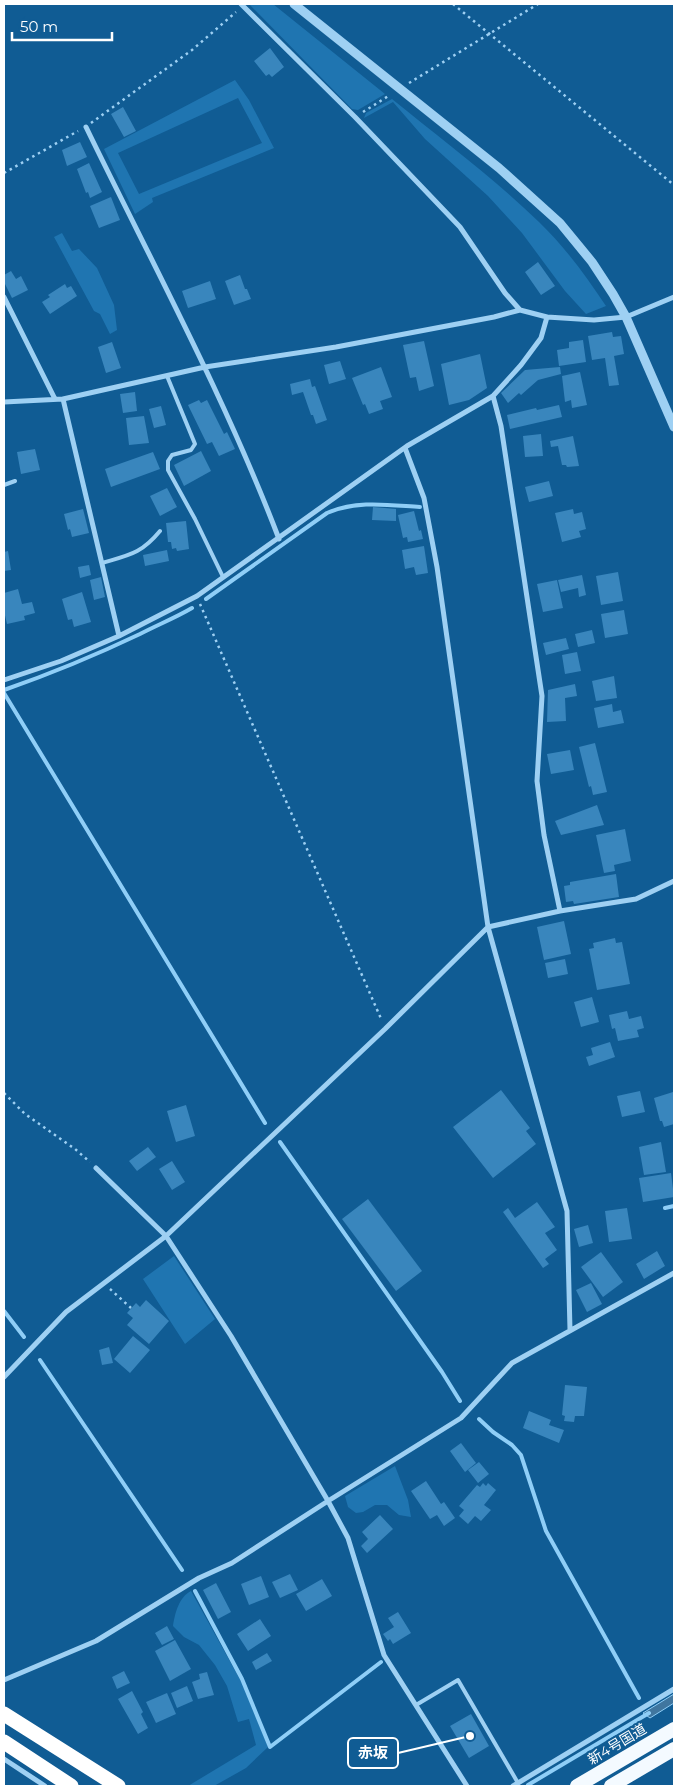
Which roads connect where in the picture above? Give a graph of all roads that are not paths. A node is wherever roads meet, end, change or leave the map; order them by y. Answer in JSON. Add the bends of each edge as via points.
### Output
{"nodes":[{"id":1,"x":294,"y":4,"type":"edge"},
{"id":2,"x":242,"y":5,"type":"edge"},
{"id":3,"x":86,"y":126,"type":"road end"},
{"id":4,"x":674,"y":297,"type":"edge"},
{"id":5,"x":4,"y":298,"type":"edge"},
{"id":6,"x":520,"y":310,"type":"junction"},
{"id":7,"x":548,"y":317,"type":"junction"},
{"id":8,"x":626,"y":317,"type":"junction"},
{"id":9,"x":205,"y":367,"type":"junction"},
{"id":10,"x":167,"y":376,"type":"junction"},
{"id":11,"x":493,"y":396,"type":"junction"},
{"id":12,"x":55,"y":399,"type":"junction"},
{"id":13,"x":63,"y":399,"type":"junction"},
{"id":14,"x":4,"y":402,"type":"edge"},
{"id":15,"x":674,"y":427,"type":"edge"},
{"id":16,"x":405,"y":448,"type":"junction"},
{"id":17,"x":15,"y":481,"type":"dead end"},
{"id":18,"x":4,"y":485,"type":"edge"},
{"id":19,"x":160,"y":531,"type":"dead end"},
{"id":20,"x":278,"y":539,"type":"junction"},
{"id":21,"x":102,"y":563,"type":"junction"},
{"id":22,"x":224,"y":577,"type":"junction"},
{"id":23,"x":119,"y":636,"type":"junction"},
{"id":24,"x":4,"y":680,"type":"edge"},
{"id":25,"x":674,"y":881,"type":"edge"},
{"id":26,"x":560,"y":911,"type":"junction"},
{"id":27,"x":488,"y":927,"type":"junction"},
{"id":28,"x":96,"y":1168,"type":"road end"},
{"id":29,"x":166,"y":1236,"type":"junction"},
{"id":30,"x":674,"y":1273,"type":"edge"},
{"id":31,"x":570,"y":1330,"type":"junction"},
{"id":32,"x":4,"y":1377,"type":"edge"},
{"id":33,"x":328,"y":1501,"type":"junction"},
{"id":34,"x":4,"y":1680,"type":"edge"},
{"id":35,"x":674,"y":1689,"type":"edge"},
{"id":36,"x":416,"y":1705,"type":"junction"},
{"id":37,"x":4,"y":1714,"type":"edge"},
{"id":38,"x":674,"y":1725,"type":"edge"},
{"id":39,"x":674,"y":1729,"type":"edge"},
{"id":40,"x":4,"y":1742,"type":"edge"},
{"id":41,"x":674,"y":1749,"type":"edge"},
{"id":42,"x":4,"y":1759,"type":"edge"},
{"id":43,"x":592,"y":1778,"type":"junction"},
{"id":44,"x":517,"y":1785,"type":"edge"},
{"id":45,"x":45,"y":1786,"type":"edge"},
{"id":46,"x":71,"y":1786,"type":"edge"},
{"id":47,"x":118,"y":1786,"type":"edge"},
{"id":48,"x":467,"y":1786,"type":"edge"},
{"id":49,"x":577,"y":1786,"type":"edge"},
{"id":50,"x":611,"y":1786,"type":"edge"}],
"edges":[{"from":1,"to":8,"type":"street","via":[[499,168],[560,223],[604,279]]},
{"from":2,"to":6,"type":"street","via":[[460,227]]},
{"from":3,"to":9,"type":"street"},
{"from":4,"to":8,"type":"street"},
{"from":5,"to":12,"type":"street"},
{"from":6,"to":7,"type":"street"},
{"from":6,"to":9,"type":"street","via":[[336,347]]},
{"from":7,"to":8,"type":"street","via":[[594,320]]},
{"from":7,"to":11,"type":"street","via":[[541,338]]},
{"from":8,"to":15,"type":"street"},
{"from":9,"to":10,"type":"street"},
{"from":9,"to":20,"type":"street","via":[[259,486]]},
{"from":10,"to":13,"type":"street"},
{"from":10,"to":22,"type":"lane","via":[[194,444],[191,450],[172,455],[168,470]]},
{"from":11,"to":16,"type":"street"},
{"from":11,"to":26,"type":"street","via":[[501,426],[542,696],[537,781],[544,836]]},
{"from":12,"to":13,"type":"street"},
{"from":12,"to":14,"type":"street"},
{"from":13,"to":21,"type":"street"},
{"from":16,"to":20,"type":"street"},
{"from":16,"to":27,"type":"street","via":[[424,498],[438,567]]},
{"from":17,"to":18,"type":"lane"},
{"from":19,"to":21,"type":"lane","via":[[136,553]]},
{"from":20,"to":22,"type":"street"},
{"from":21,"to":23,"type":"street"},
{"from":22,"to":23,"type":"street","via":[[197,596]]},
{"from":23,"to":24,"type":"street","via":[[61,661]]},
{"from":25,"to":26,"type":"street","via":[[636,899]]},
{"from":26,"to":27,"type":"street"},
{"from":27,"to":29,"type":"street"},
{"from":27,"to":31,"type":"street","via":[[567,1210]]},
{"from":28,"to":29,"type":"street"},
{"from":29,"to":32,"type":"street","via":[[66,1312]]},
{"from":29,"to":33,"type":"street","via":[[231,1336]]},
{"from":30,"to":31,"type":"street"},
{"from":31,"to":33,"type":"street","via":[[512,1363],[461,1418]]},
{"from":33,"to":34,"type":"street","via":[[232,1563],[198,1578],[96,1641]]},
{"from":33,"to":36,"type":"street","via":[[348,1538],[384,1655]]},
{"from":35,"to":44,"type":"street"},
{"from":36,"to":44,"type":"lane","via":[[458,1680]]},
{"from":36,"to":48,"type":"street"},
{"from":37,"to":47,"type":"highway"},
{"from":38,"to":43,"type":"highway"},
{"from":39,"to":43,"type":"highway","name":"新4号国道"},
{"from":40,"to":46,"type":"highway"},
{"from":41,"to":50,"type":"highway"},
{"from":42,"to":45,"type":"street"},
{"from":43,"to":49,"type":"highway","name":"新4号国道"}]}
